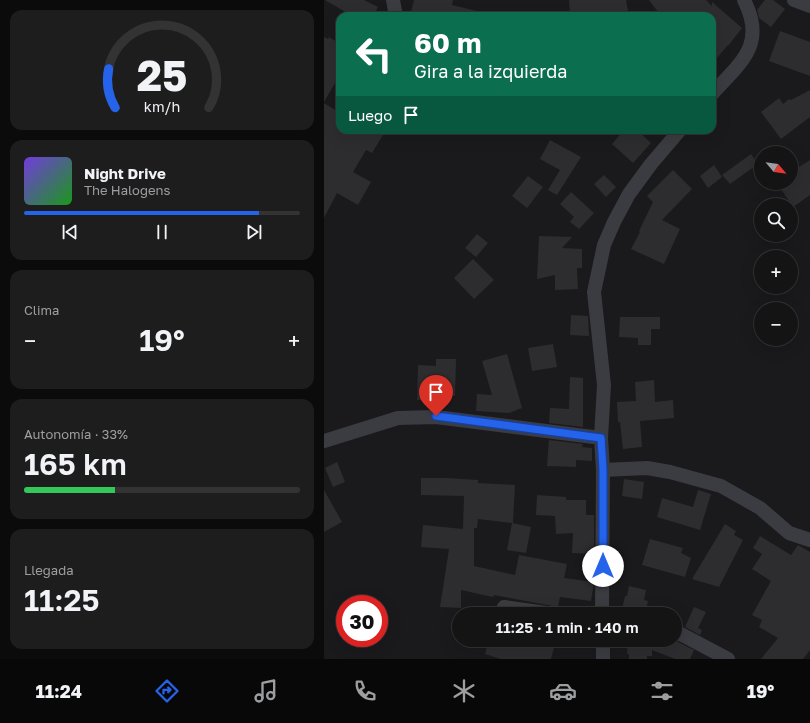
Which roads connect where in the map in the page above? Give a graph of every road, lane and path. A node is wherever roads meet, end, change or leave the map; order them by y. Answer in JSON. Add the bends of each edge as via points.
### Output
{"nodes":[{"id":1,"x":393,"y":0,"type":"edge"},
{"id":2,"x":744,"y":0,"type":"edge"},
{"id":3,"x":794,"y":0,"type":"edge"},
{"id":4,"x":810,"y":6,"type":"edge"},
{"id":5,"x":395,"y":12,"type":"edge"},
{"id":6,"x":716,"y":90,"type":"edge"},
{"id":7,"x":677,"y":134,"type":"edge"},
{"id":8,"x":601,"y":438,"type":"junction"},
{"id":9,"x":324,"y":440,"type":"edge"},
{"id":10,"x":603,"y":470,"type":"junction"},
{"id":11,"x":810,"y":540,"type":"edge"},
{"id":12,"x":602,"y":607,"type":"edge"},
{"id":13,"x":682,"y":635,"type":"edge"},
{"id":14,"x":602,"y":647,"type":"edge"},
{"id":15,"x":603,"y":659,"type":"edge"},
{"id":16,"x":728,"y":659,"type":"edge"}],
"edges":[{"from":1,"to":5,"type":"street"},
{"from":2,"to":6,"type":"street","via":[[754,35],[751,46],[743,60]]},
{"from":3,"to":4,"type":"street"},
{"from":7,"to":8,"type":"street","via":[[629,194],[604,245],[594,292],[604,385]]},
{"from":8,"to":9,"type":"street","via":[[436,416],[398,418]]},
{"from":8,"to":10,"type":"street"},
{"from":10,"to":11,"type":"street","via":[[647,468],[721,486],[760,508],[789,533]]},
{"from":10,"to":12,"type":"street"},
{"from":13,"to":16,"type":"street"},
{"from":14,"to":15,"type":"street"}]}
